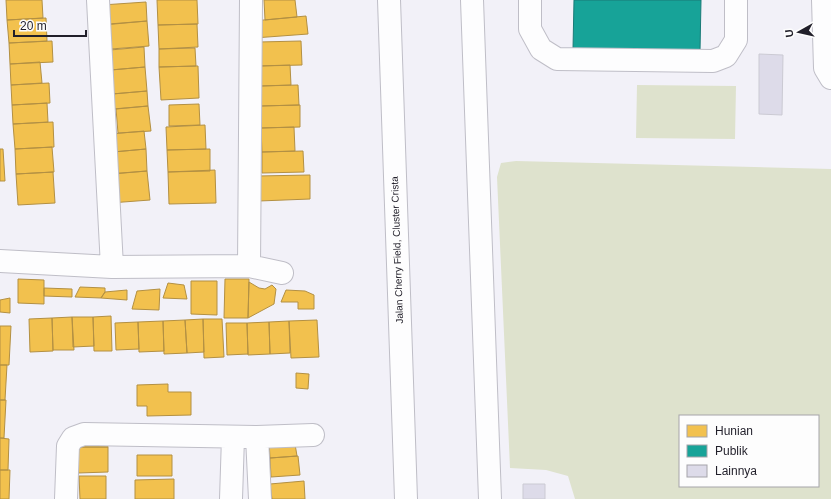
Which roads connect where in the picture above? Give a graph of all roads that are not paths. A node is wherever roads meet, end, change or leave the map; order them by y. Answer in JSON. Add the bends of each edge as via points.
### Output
{"nodes":[{"id":1,"x":98,"y":0,"type":"edge"},
{"id":2,"x":250,"y":0,"type":"edge"},
{"id":3,"x":389,"y":0,"type":"edge"},
{"id":4,"x":472,"y":0,"type":"edge"},
{"id":5,"x":530,"y":0,"type":"edge"},
{"id":6,"x":736,"y":0,"type":"edge"},
{"id":7,"x":823,"y":0,"type":"edge"},
{"id":8,"x":831,"y":78,"type":"edge"},
{"id":9,"x":0,"y":261,"type":"edge"},
{"id":10,"x":249,"y":266,"type":"junction"},
{"id":11,"x":112,"y":267,"type":"junction"},
{"id":12,"x":282,"y":273,"type":"dead end"},
{"id":13,"x":313,"y":435,"type":"dead end"},
{"id":14,"x":233,"y":437,"type":"junction"},
{"id":15,"x":257,"y":437,"type":"junction"},
{"id":16,"x":66,"y":499,"type":"edge"},
{"id":17,"x":231,"y":499,"type":"edge"},
{"id":18,"x":260,"y":499,"type":"edge"},
{"id":19,"x":406,"y":499,"type":"edge"},
{"id":20,"x":490,"y":499,"type":"edge"}],
"edges":[{"from":1,"to":11,"type":"street"},
{"from":2,"to":10,"type":"street"},
{"from":3,"to":19,"type":"street","name":"Jalan Cherry Field, Cluster Crista"},
{"from":4,"to":20,"type":"street"},
{"from":5,"to":6,"type":"street","via":[[530,29],[541,48],[557,60],[713,61],[726,56],[736,40]]},
{"from":7,"to":8,"type":"street","via":[[825,68]]},
{"from":9,"to":11,"type":"street"},
{"from":10,"to":11,"type":"street"},
{"from":10,"to":12,"type":"street"},
{"from":13,"to":15,"type":"street"},
{"from":14,"to":15,"type":"street"},
{"from":14,"to":16,"type":"street","via":[[84,434],[73,438],[68,446]]},
{"from":14,"to":17,"type":"street"},
{"from":15,"to":18,"type":"street"}]}
